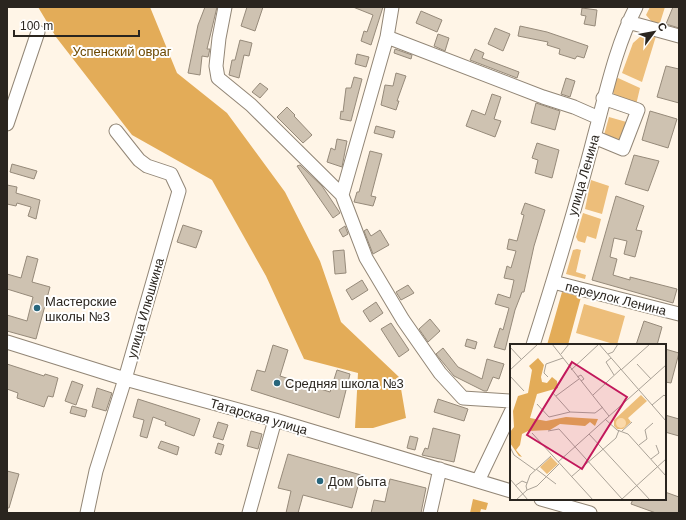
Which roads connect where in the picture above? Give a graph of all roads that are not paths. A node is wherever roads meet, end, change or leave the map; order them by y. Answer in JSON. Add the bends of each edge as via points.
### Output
{"nodes":[{"id":1,"x":225,"y":7,"type":"edge"},
{"id":2,"x":392,"y":7,"type":"edge"},
{"id":3,"x":636,"y":7,"type":"edge"},
{"id":4,"x":628,"y":22,"type":"junction"},
{"id":5,"x":38,"y":32,"type":"dead end"},
{"id":6,"x":679,"y":36,"type":"edge"},
{"id":7,"x":387,"y":37,"type":"junction"},
{"id":8,"x":603,"y":98,"type":"junction"},
{"id":9,"x":599,"y":118,"type":"junction"},
{"id":10,"x":7,"y":124,"type":"edge"},
{"id":11,"x":116,"y":131,"type":"dead end"},
{"id":12,"x":594,"y":137,"type":"junction"},
{"id":13,"x":342,"y":195,"type":"junction"},
{"id":14,"x":553,"y":282,"type":"junction"},
{"id":15,"x":679,"y":314,"type":"edge"},
{"id":16,"x":7,"y":342,"type":"edge"},
{"id":17,"x":534,"y":344,"type":"edge"},
{"id":18,"x":125,"y":379,"type":"junction"},
{"id":19,"x":510,"y":402,"type":"edge"},
{"id":20,"x":510,"y":414,"type":"edge"},
{"id":21,"x":275,"y":420,"type":"junction"},
{"id":22,"x":440,"y":469,"type":"junction"},
{"id":23,"x":478,"y":481,"type":"junction"},
{"id":24,"x":510,"y":490,"type":"edge"},
{"id":25,"x":544,"y":500,"type":"edge"},
{"id":26,"x":87,"y":513,"type":"edge"},
{"id":27,"x":249,"y":513,"type":"edge"},
{"id":28,"x":430,"y":513,"type":"edge"},
{"id":29,"x":590,"y":513,"type":"edge"}],
"edges":[{"from":1,"to":13,"type":"street","via":[[218,38],[218,78],[251,105]]},
{"from":2,"to":7,"type":"street"},
{"from":3,"to":4,"type":"street","name":"улица Ленина"},
{"from":4,"to":6,"type":"street"},
{"from":4,"to":8,"type":"street","name":"улица Ленина"},
{"from":5,"to":10,"type":"street"},
{"from":7,"to":9,"type":"street"},
{"from":7,"to":13,"type":"street"},
{"from":8,"to":9,"type":"street","name":"улица Ленина"},
{"from":8,"to":12,"type":"street","via":[[638,110],[624,149]]},
{"from":9,"to":12,"type":"street","name":"улица Ленина"},
{"from":11,"to":18,"type":"street","name":"улица Илюшкина","via":[[139,160],[147,166],[171,174],[179,191]]},
{"from":12,"to":14,"type":"street","name":"улица Ленина"},
{"from":13,"to":19,"type":"street","via":[[366,258],[403,320],[440,373],[463,398]]},
{"from":14,"to":15,"type":"street","name":"переулок Ленина"},
{"from":14,"to":17,"type":"street","name":"улица Ленина"},
{"from":16,"to":18,"type":"street","name":"Татарская улица"},
{"from":18,"to":21,"type":"street","name":"Татарская улица"},
{"from":18,"to":26,"type":"street","name":"улица Илюшкина","via":[[96,471]]},
{"from":20,"to":23,"type":"street"},
{"from":21,"to":22,"type":"street","name":"Татарская улица"},
{"from":21,"to":27,"type":"street"},
{"from":22,"to":23,"type":"street","name":"Татарская улица"},
{"from":22,"to":28,"type":"street"},
{"from":23,"to":24,"type":"street","name":"Татарская улица"},
{"from":25,"to":29,"type":"street"}]}
